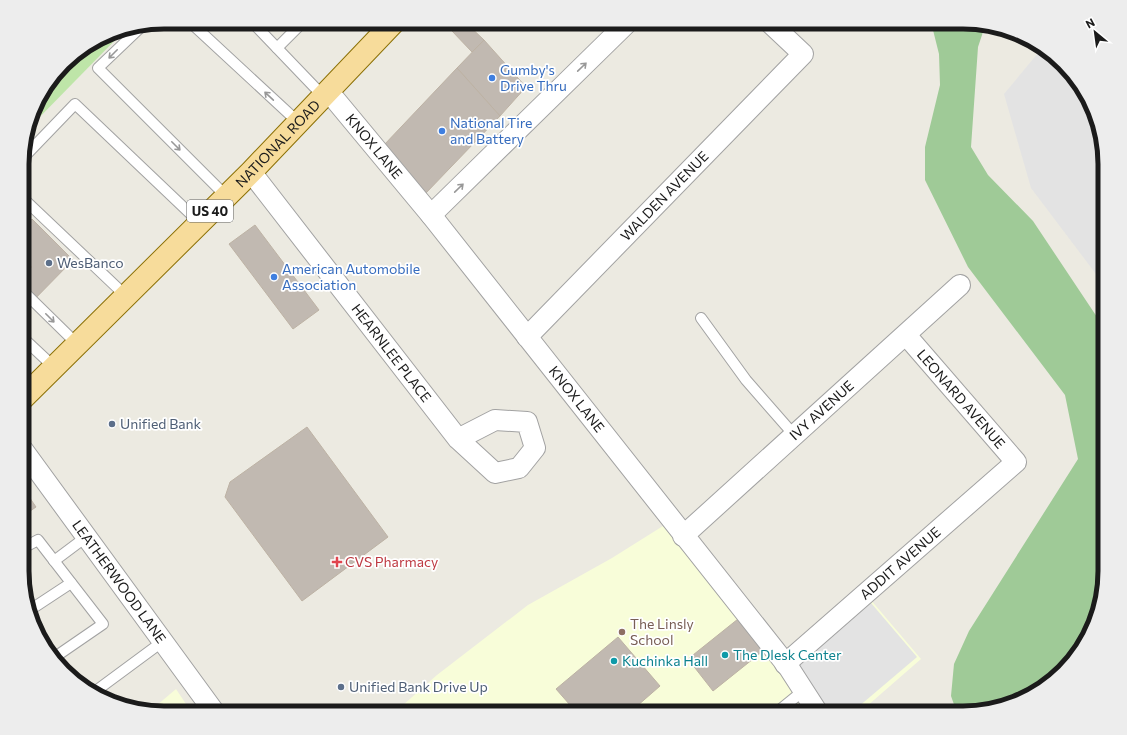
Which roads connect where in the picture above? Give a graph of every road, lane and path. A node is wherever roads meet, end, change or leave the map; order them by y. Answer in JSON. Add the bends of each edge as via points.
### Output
{"nodes":[{"id":1,"x":198,"y":29,"type":"edge"},
{"id":2,"x":259,"y":29,"type":"edge"},
{"id":3,"x":297,"y":29,"type":"edge"},
{"id":4,"x":387,"y":29,"type":"edge"},
{"id":5,"x":621,"y":29,"type":"edge"},
{"id":6,"x":776,"y":29,"type":"edge"},
{"id":7,"x":135,"y":33,"type":"edge"},
{"id":8,"x":277,"y":48,"type":"junction"},
{"id":9,"x":325,"y":93,"type":"junction"},
{"id":10,"x":298,"y":122,"type":"junction"},
{"id":11,"x":30,"y":151,"type":"edge"},
{"id":12,"x":251,"y":172,"type":"junction"},
{"id":13,"x":226,"y":196,"type":"junction"},
{"id":14,"x":29,"y":204,"type":"edge"},
{"id":15,"x":431,"y":215,"type":"junction"},
{"id":16,"x":199,"y":222,"type":"junction"},
{"id":17,"x":960,"y":285,"type":"dead end"},
{"id":18,"x":126,"y":296,"type":"junction"},
{"id":19,"x":29,"y":297,"type":"edge"},
{"id":20,"x":701,"y":318,"type":"dead end"},
{"id":21,"x":906,"y":335,"type":"junction"},
{"id":22,"x":526,"y":337,"type":"junction"},
{"id":23,"x":29,"y":344,"type":"edge"},
{"id":24,"x":77,"y":344,"type":"junction"},
{"id":25,"x":54,"y":367,"type":"junction"},
{"id":26,"x":29,"y":392,"type":"edge"},
{"id":27,"x":795,"y":436,"type":"junction"},
{"id":28,"x":458,"y":439,"type":"dead end"},
{"id":29,"x":29,"y":458,"type":"edge"},
{"id":30,"x":1016,"y":462,"type":"joint"},
{"id":31,"x":683,"y":536,"type":"junction"},
{"id":32,"x":86,"y":537,"type":"junction"},
{"id":33,"x":29,"y":545,"type":"edge"},
{"id":34,"x":54,"y":561,"type":"junction"},
{"id":35,"x":71,"y":583,"type":"junction"},
{"id":36,"x":34,"y":607,"type":"edge"},
{"id":37,"x":162,"y":642,"type":"junction"},
{"id":38,"x":58,"y":655,"type":"edge"},
{"id":39,"x":785,"y":664,"type":"junction"},
{"id":40,"x":99,"y":689,"type":"edge"},
{"id":41,"x":803,"y":691,"type":"junction"},
{"id":42,"x":210,"y":706,"type":"edge"},
{"id":43,"x":785,"y":706,"type":"edge"},
{"id":44,"x":813,"y":706,"type":"edge"}],
"edges":[{"from":10,"to":1,"type":"lane","one_way":true},
{"from":2,"to":8,"type":"lane"},
{"from":3,"to":8,"type":"lane"},
{"from":4,"to":9,"type":"main road","name":"NATIONAL ROAD","number":"US 40"},
{"from":15,"to":5,"type":"street","one_way":true},
{"from":6,"to":22,"type":"street","name":"WALDEN AVENUE","via":[[803,54]]},
{"from":7,"to":13,"type":"lane","one_way":true,"via":[[98,68]]},
{"from":8,"to":9,"type":"lane"},
{"from":9,"to":10,"type":"main road","name":"NATIONAL ROAD","number":"US 40"},
{"from":9,"to":15,"type":"street","name":"KNOX LANE"},
{"from":10,"to":12,"type":"main road","name":"NATIONAL ROAD","number":"US 40"},
{"from":11,"to":16,"type":"lane","via":[[75,104]]},
{"from":12,"to":13,"type":"main road","name":"NATIONAL ROAD","number":"US 40"},
{"from":12,"to":28,"type":"street","name":"HEARNLEE PLACE"},
{"from":13,"to":16,"type":"main road","name":"NATIONAL ROAD","number":"US 40"},
{"from":14,"to":18,"type":"lane"},
{"from":15,"to":22,"type":"street","name":"KNOX LANE"},
{"from":16,"to":18,"type":"main road","name":"NATIONAL ROAD","number":"US 40"},
{"from":17,"to":21,"type":"street","name":"IVY AVENUE"},
{"from":18,"to":24,"type":"main road","name":"NATIONAL ROAD","number":"US 40"},
{"from":19,"to":24,"type":"lane","one_way":true},
{"from":20,"to":27,"type":"lane","via":[[746,380]]},
{"from":21,"to":27,"type":"street","name":"IVY AVENUE"},
{"from":21,"to":30,"type":"street","name":"LEONARD AVENUE"},
{"from":22,"to":31,"type":"street","name":"KNOX LANE"},
{"from":23,"to":25,"type":"lane"},
{"from":24,"to":25,"type":"main road","name":"NATIONAL ROAD","number":"US 40"},
{"from":25,"to":26,"type":"main road","name":"NATIONAL ROAD","number":"US 40"},
{"from":27,"to":31,"type":"street","name":"IVY AVENUE"},
{"from":29,"to":32,"type":"street","name":"LEATHERWOOD LANE"},
{"from":30,"to":39,"type":"street","name":"ADDIT AVENUE"},
{"from":31,"to":39,"type":"street","name":"KNOX LANE"},
{"from":32,"to":34,"type":"lane"},
{"from":32,"to":37,"type":"street","name":"LEATHERWOOD LANE"},
{"from":33,"to":34,"type":"lane","via":[[38,540]]},
{"from":34,"to":35,"type":"lane"},
{"from":35,"to":36,"type":"lane"},
{"from":35,"to":38,"type":"lane","via":[[103,624]]},
{"from":37,"to":40,"type":"lane"},
{"from":37,"to":42,"type":"street","name":"LEATHERWOOD LANE"},
{"from":39,"to":41,"type":"street","name":"KNOX LANE"},
{"from":41,"to":43,"type":"lane"},
{"from":41,"to":44,"type":"street","name":"KNOX LANE"}]}
